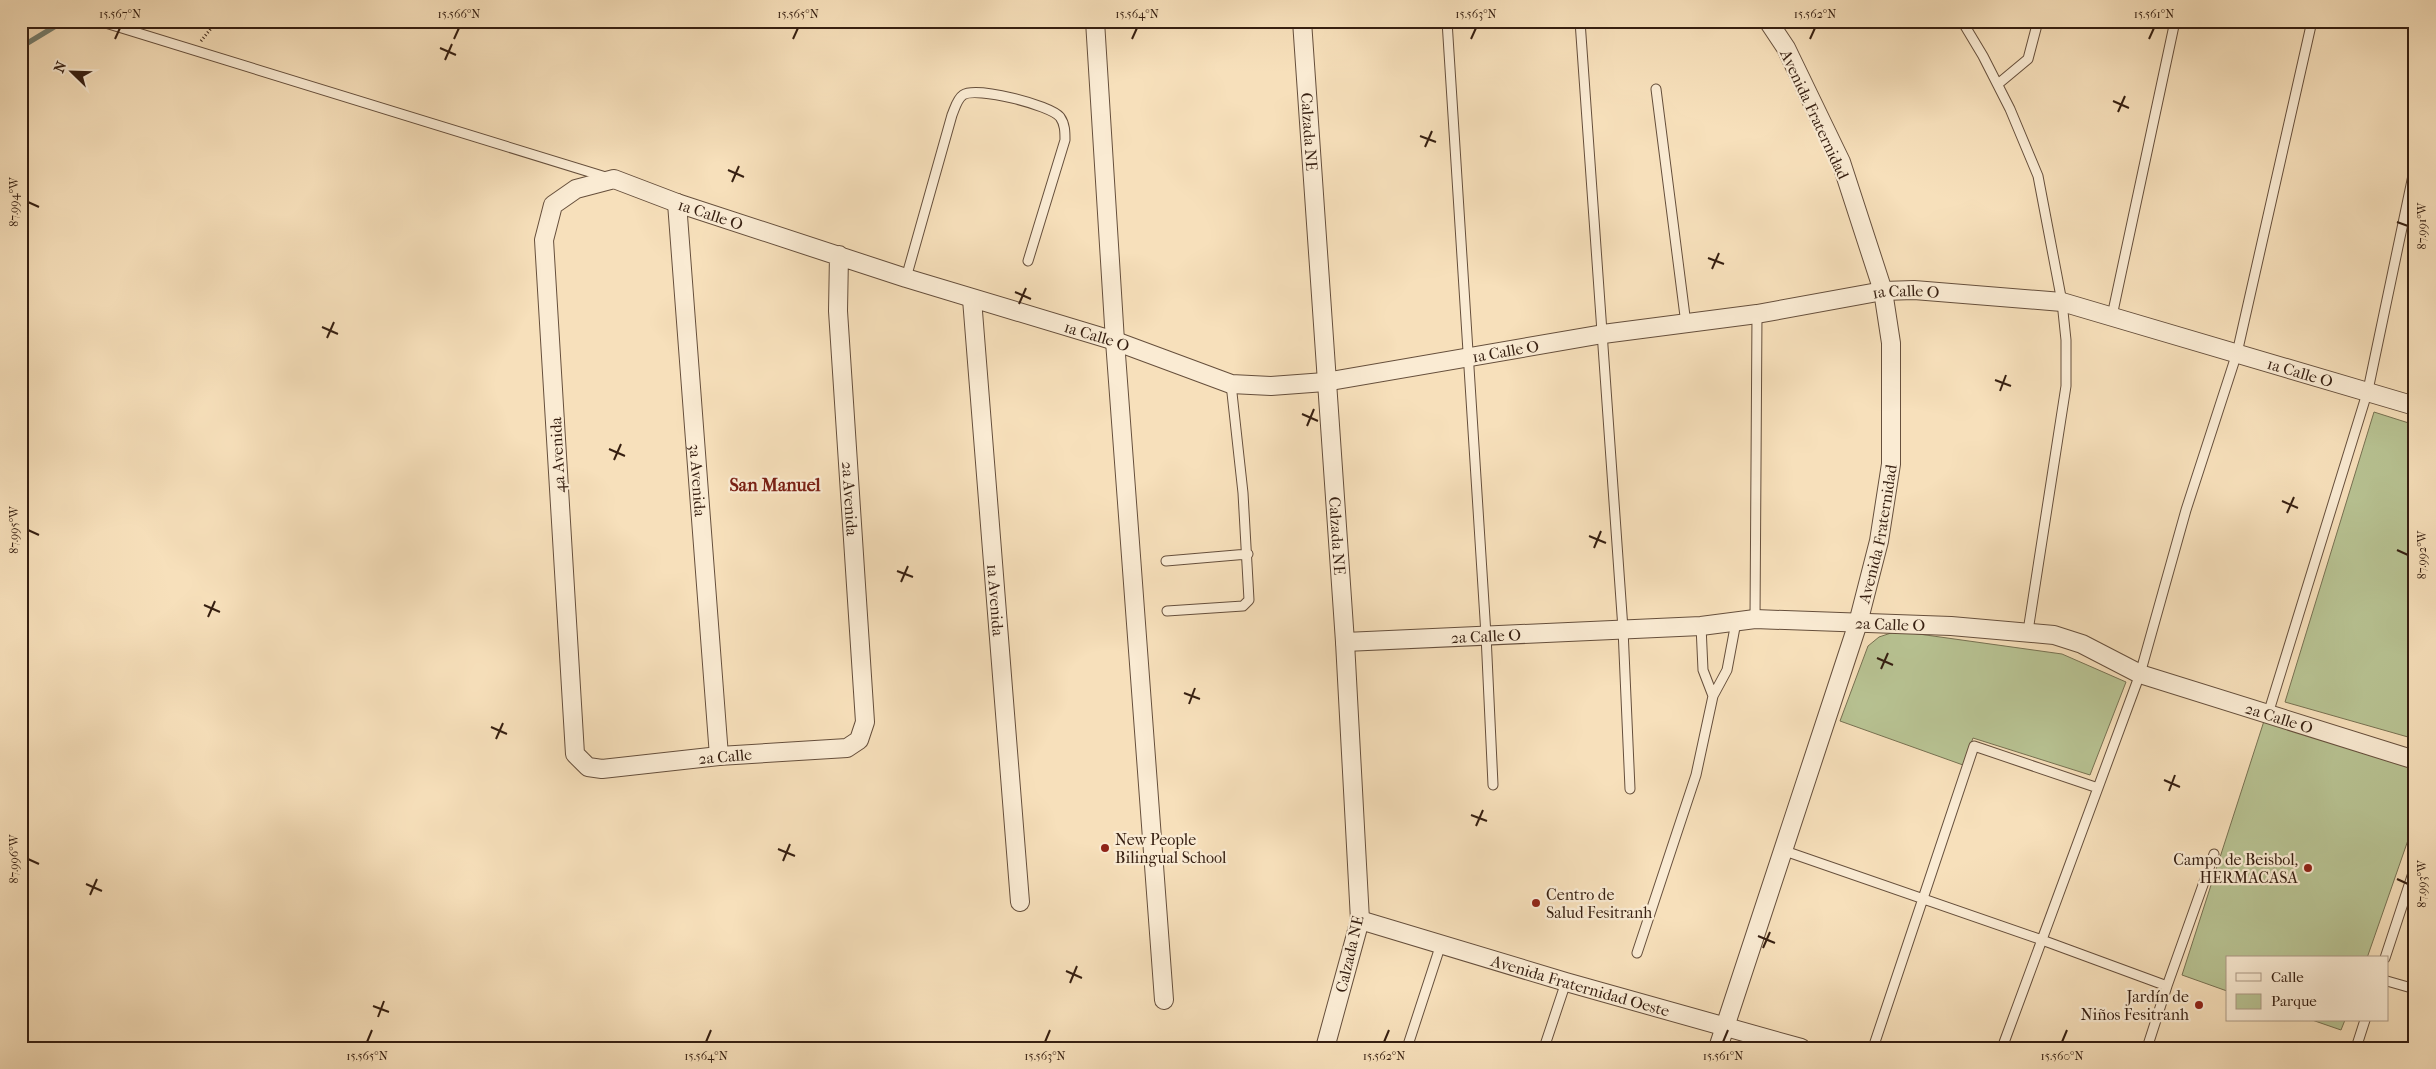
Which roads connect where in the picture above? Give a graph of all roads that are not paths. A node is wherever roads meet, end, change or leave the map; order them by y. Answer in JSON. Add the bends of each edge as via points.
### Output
{"nodes":[{"id":1,"x":99,"y":21,"type":"edge"},
{"id":2,"x":1094,"y":21,"type":"edge"},
{"id":3,"x":1302,"y":21,"type":"edge"},
{"id":4,"x":1447,"y":21,"type":"edge"},
{"id":5,"x":1580,"y":21,"type":"edge"},
{"id":6,"x":1768,"y":21,"type":"edge"},
{"id":7,"x":1962,"y":21,"type":"edge"},
{"id":8,"x":2038,"y":21,"type":"edge"},
{"id":9,"x":2175,"y":21,"type":"edge"},
{"id":10,"x":2312,"y":21,"type":"edge"},
{"id":11,"x":1998,"y":84,"type":"junction"},
{"id":12,"x":1656,"y":89,"type":"dead end"},
{"id":13,"x":2415,"y":166,"type":"edge"},
{"id":14,"x":614,"y":179,"type":"junction"},
{"id":15,"x":677,"y":203,"type":"junction"},
{"id":16,"x":840,"y":255,"type":"junction"},
{"id":17,"x":1028,"y":261,"type":"dead end"},
{"id":18,"x":906,"y":278,"type":"junction"},
{"id":19,"x":1883,"y":291,"type":"junction"},
{"id":20,"x":972,"y":299,"type":"junction"},
{"id":21,"x":2062,"y":302,"type":"junction"},
{"id":22,"x":1757,"y":314,"type":"junction"},
{"id":23,"x":2112,"y":316,"type":"junction"},
{"id":24,"x":1686,"y":325,"type":"junction"},
{"id":25,"x":1603,"y":334,"type":"junction"},
{"id":26,"x":1115,"y":341,"type":"junction"},
{"id":27,"x":2237,"y":353,"type":"junction"},
{"id":28,"x":1469,"y":356,"type":"junction"},
{"id":29,"x":1325,"y":382,"type":"junction"},
{"id":30,"x":1232,"y":384,"type":"junction"},
{"id":31,"x":2368,"y":390,"type":"junction"},
{"id":32,"x":2415,"y":406,"type":"edge"},
{"id":33,"x":1248,"y":554,"type":"junction"},
{"id":34,"x":1166,"y":561,"type":"dead end"},
{"id":35,"x":1167,"y":611,"type":"dead end"},
{"id":36,"x":1756,"y":619,"type":"junction"},
{"id":37,"x":1736,"y":622,"type":"junction"},
{"id":38,"x":1858,"y":622,"type":"junction"},
{"id":39,"x":1701,"y":626,"type":"junction"},
{"id":40,"x":1623,"y":629,"type":"junction"},
{"id":41,"x":2028,"y":631,"type":"junction"},
{"id":42,"x":1486,"y":635,"type":"junction"},
{"id":43,"x":1344,"y":642,"type":"junction"},
{"id":44,"x":2140,"y":674,"type":"junction"},
{"id":45,"x":1713,"y":696,"type":"junction"},
{"id":46,"x":2268,"y":714,"type":"junction"},
{"id":47,"x":859,"y":740,"type":"joint"},
{"id":48,"x":719,"y":756,"type":"junction"},
{"id":49,"x":2415,"y":760,"type":"edge"},
{"id":50,"x":588,"y":767,"type":"joint"},
{"id":51,"x":1493,"y":785,"type":"dead end"},
{"id":52,"x":2098,"y":788,"type":"junction"},
{"id":53,"x":1630,"y":789,"type":"dead end"},
{"id":54,"x":1782,"y":850,"type":"junction"},
{"id":55,"x":2214,"y":854,"type":"dead end"},
{"id":56,"x":2415,"y":867,"type":"edge"},
{"id":57,"x":1923,"y":899,"type":"junction"},
{"id":58,"x":1020,"y":902,"type":"dead end"},
{"id":59,"x":1360,"y":920,"type":"junction"},
{"id":60,"x":2042,"y":940,"type":"junction"},
{"id":61,"x":1441,"y":944,"type":"junction"},
{"id":62,"x":1636,"y":953,"type":"dead end"},
{"id":63,"x":2387,"y":956,"type":"edge"},
{"id":64,"x":2388,"y":981,"type":"edge"},
{"id":65,"x":1566,"y":982,"type":"junction"},
{"id":66,"x":2167,"y":986,"type":"junction"},
{"id":67,"x":2415,"y":989,"type":"edge"},
{"id":68,"x":1164,"y":1000,"type":"dead end"},
{"id":69,"x":2364,"y":1022,"type":"edge"},
{"id":70,"x":1725,"y":1025,"type":"junction"},
{"id":71,"x":1799,"y":1047,"type":"edge"},
{"id":72,"x":1325,"y":1048,"type":"edge"},
{"id":73,"x":1407,"y":1048,"type":"edge"},
{"id":74,"x":1544,"y":1048,"type":"edge"},
{"id":75,"x":1718,"y":1048,"type":"edge"},
{"id":76,"x":1873,"y":1048,"type":"edge"},
{"id":77,"x":2002,"y":1048,"type":"edge"},
{"id":78,"x":2147,"y":1048,"type":"edge"},
{"id":79,"x":2356,"y":1048,"type":"edge"}],
"edges":[{"from":1,"to":14,"type":"lane"},
{"from":2,"to":26,"type":"street"},
{"from":3,"to":29,"type":"street","name":"Calzada NE"},
{"from":4,"to":28,"type":"lane"},
{"from":5,"to":25,"type":"lane"},
{"from":6,"to":19,"type":"street","name":"Avenida Fraternidad","via":[[1786,48],[1840,162]]},
{"from":7,"to":11,"type":"lane"},
{"from":8,"to":11,"type":"lane","via":[[2028,59]]},
{"from":9,"to":23,"type":"lane"},
{"from":10,"to":27,"type":"lane"},
{"from":11,"to":21,"type":"lane","via":[[2038,176]]},
{"from":12,"to":24,"type":"lane"},
{"from":13,"to":31,"type":"lane"},
{"from":14,"to":15,"type":"street","name":"1a Calle O"},
{"from":14,"to":50,"type":"street","name":"4a Avenida","via":[[576,189],[553,204],[544,240],[575,754]]},
{"from":15,"to":16,"type":"street","name":"1a Calle O"},
{"from":15,"to":48,"type":"street","name":"3a Avenida"},
{"from":16,"to":18,"type":"street","name":"1a Calle O"},
{"from":16,"to":47,"type":"street","name":"2a Avenida","via":[[838,310],[865,722]]},
{"from":17,"to":18,"type":"lane","via":[[1065,140],[1065,126],[1060,117],[1046,107],[976,91],[964,94],[958,100],[952,115]]},
{"from":18,"to":20,"type":"street","name":"1a Calle O"},
{"from":19,"to":21,"type":"street","name":"1a Calle O","via":[[1914,290]]},
{"from":19,"to":22,"type":"street","name":"1a Calle O"},
{"from":19,"to":38,"type":"street","name":"Avenida Fraternidad","via":[[1891,343],[1891,464],[1879,542]]},
{"from":20,"to":26,"type":"street","name":"1a Calle O"},
{"from":20,"to":58,"type":"street","name":"1a Avenida"},
{"from":21,"to":23,"type":"street","name":"1a Calle O"},
{"from":21,"to":41,"type":"lane","via":[[2066,386]]},
{"from":22,"to":24,"type":"street","name":"1a Calle O"},
{"from":22,"to":36,"type":"lane"},
{"from":23,"to":27,"type":"street","name":"1a Calle O"},
{"from":24,"to":25,"type":"street","name":"1a Calle O"},
{"from":25,"to":28,"type":"street","name":"1a Calle O"},
{"from":25,"to":40,"type":"lane"},
{"from":26,"to":30,"type":"street","name":"1a Calle O"},
{"from":26,"to":68,"type":"street"},
{"from":27,"to":31,"type":"street","name":"1a Calle O"},
{"from":27,"to":44,"type":"lane","via":[[2186,510]]},
{"from":28,"to":29,"type":"street","name":"1a Calle O"},
{"from":28,"to":42,"type":"lane"},
{"from":29,"to":30,"type":"street","name":"1a Calle O","via":[[1271,386]]},
{"from":29,"to":43,"type":"street","name":"Calzada NE"},
{"from":30,"to":33,"type":"lane"},
{"from":31,"to":32,"type":"street","name":"1a Calle O"},
{"from":31,"to":46,"type":"lane"},
{"from":33,"to":34,"type":"lane"},
{"from":33,"to":35,"type":"lane","via":[[1249,600],[1243,606]]},
{"from":36,"to":37,"type":"street","name":"2a Calle O"},
{"from":36,"to":38,"type":"street","name":"2a Calle O"},
{"from":37,"to":39,"type":"street","name":"2a Calle O"},
{"from":37,"to":45,"type":"lane","via":[[1727,670]]},
{"from":38,"to":41,"type":"street","name":"2a Calle O"},
{"from":38,"to":54,"type":"street","name":"Avenida Fraternidad"},
{"from":39,"to":40,"type":"street","name":"2a Calle O"},
{"from":39,"to":45,"type":"lane","via":[[1703,670]]},
{"from":40,"to":42,"type":"street","name":"2a Calle O"},
{"from":40,"to":53,"type":"lane"},
{"from":41,"to":44,"type":"street","name":"2a Calle O","via":[[2082,644]]},
{"from":42,"to":43,"type":"street","name":"2a Calle O"},
{"from":42,"to":51,"type":"lane"},
{"from":43,"to":59,"type":"street","name":"Calzada NE"},
{"from":44,"to":46,"type":"street","name":"2a Calle O"},
{"from":44,"to":52,"type":"lane"},
{"from":45,"to":62,"type":"lane","via":[[1696,775]]},
{"from":46,"to":49,"type":"street","name":"2a Calle O"},
{"from":47,"to":48,"type":"street","name":"2a Calle","via":[[847,748]]},
{"from":48,"to":50,"type":"street","name":"2a Calle","via":[[602,769]]},
{"from":52,"to":57,"type":"lane","via":[[1974,746]]},
{"from":52,"to":60,"type":"lane"},
{"from":54,"to":57,"type":"lane"},
{"from":54,"to":70,"type":"street","name":"Avenida Fraternidad"},
{"from":55,"to":66,"type":"lane"},
{"from":56,"to":63,"type":"lane"},
{"from":57,"to":60,"type":"lane"},
{"from":57,"to":76,"type":"lane"},
{"from":59,"to":61,"type":"street","name":"Avenida Fraternidad Oeste"},
{"from":59,"to":72,"type":"street","name":"Calzada NE"},
{"from":60,"to":66,"type":"lane"},
{"from":60,"to":77,"type":"lane"},
{"from":61,"to":65,"type":"street","name":"Avenida Fraternidad Oeste"},
{"from":61,"to":73,"type":"lane"},
{"from":64,"to":67,"type":"lane"},
{"from":65,"to":70,"type":"street","name":"Avenida Fraternidad Oeste"},
{"from":65,"to":74,"type":"lane"},
{"from":66,"to":78,"type":"lane"},
{"from":69,"to":79,"type":"lane"},
{"from":70,"to":71,"type":"street","name":"Avenida Fraternidad Oeste"},
{"from":70,"to":75,"type":"street","name":"Avenida Fraternidad"}]}
